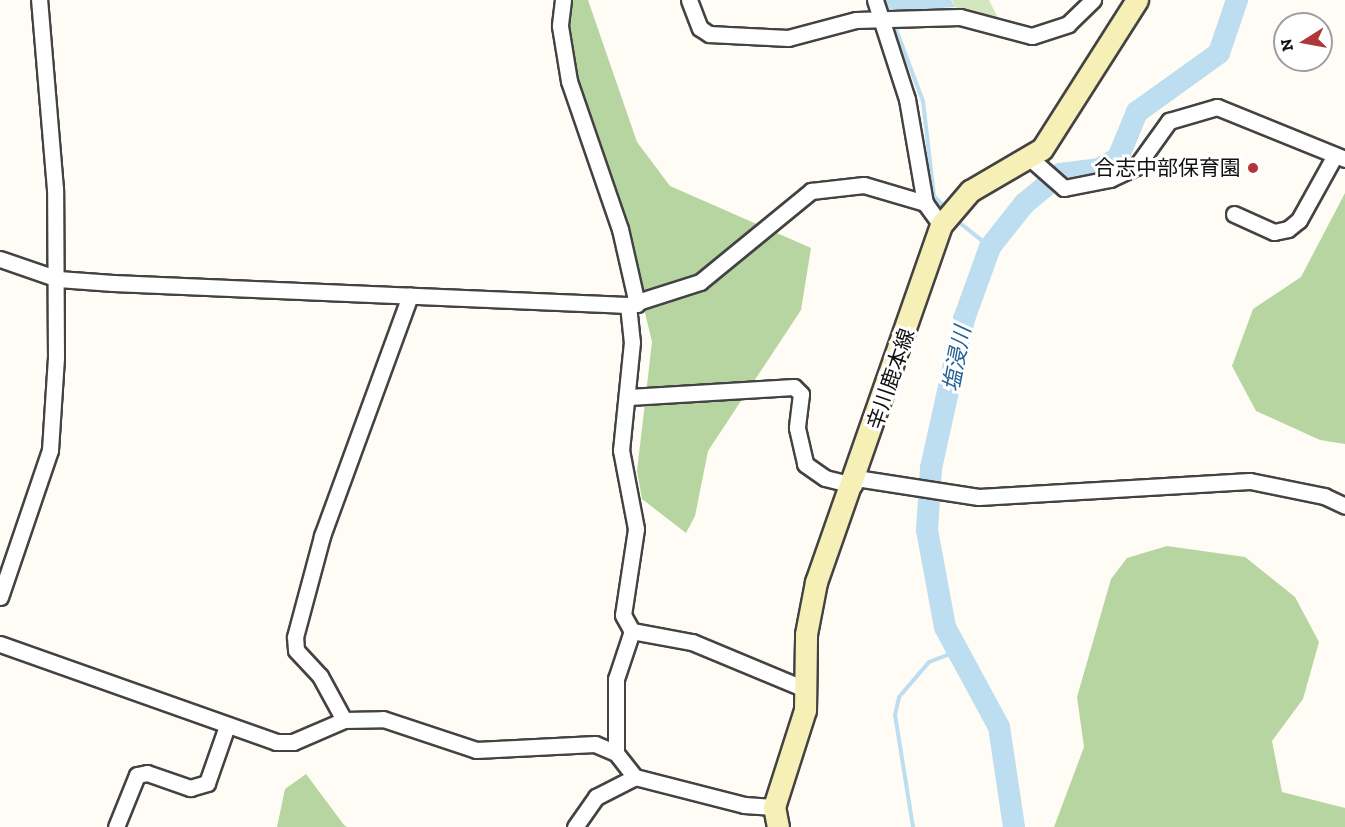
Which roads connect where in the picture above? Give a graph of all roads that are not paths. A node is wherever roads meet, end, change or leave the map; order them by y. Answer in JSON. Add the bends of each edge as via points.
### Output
{"nodes":[{"id":1,"x":39,"y":0,"type":"edge"},
{"id":2,"x":562,"y":0,"type":"edge"},
{"id":3,"x":689,"y":0,"type":"edge"},
{"id":4,"x":875,"y":0,"type":"edge"},
{"id":5,"x":1093,"y":0,"type":"edge"},
{"id":6,"x":1137,"y":0,"type":"edge"},
{"id":7,"x":882,"y":20,"type":"junction"},
{"id":8,"x":1340,"y":157,"type":"edge"},
{"id":9,"x":1038,"y":167,"type":"junction"},
{"id":10,"x":925,"y":203,"type":"junction"},
{"id":11,"x":1234,"y":214,"type":"dead end"},
{"id":12,"x":947,"y":217,"type":"junction"},
{"id":13,"x":0,"y":259,"type":"edge"},
{"id":14,"x":58,"y":279,"type":"junction"},
{"id":15,"x":410,"y":296,"type":"junction"},
{"id":16,"x":633,"y":304,"type":"junction"},
{"id":17,"x":629,"y":397,"type":"junction"},
{"id":18,"x":855,"y":481,"type":"junction"},
{"id":19,"x":1345,"y":506,"type":"edge"},
{"id":20,"x":0,"y":597,"type":"edge"},
{"id":21,"x":632,"y":631,"type":"junction"},
{"id":22,"x":0,"y":644,"type":"edge"},
{"id":23,"x":805,"y":689,"type":"junction"},
{"id":24,"x":344,"y":720,"type":"junction"},
{"id":25,"x":227,"y":726,"type":"junction"},
{"id":26,"x":616,"y":753,"type":"junction"},
{"id":27,"x":635,"y":777,"type":"junction"},
{"id":28,"x":776,"y":817,"type":"edge"},
{"id":29,"x":116,"y":827,"type":"edge"},
{"id":30,"x":574,"y":827,"type":"edge"}],
"edges":[{"from":1,"to":14,"type":"street"},
{"from":2,"to":16,"type":"street","via":[[560,26],[569,81],[620,229]]},
{"from":3,"to":7,"type":"street","via":[[700,28],[717,36],[736,32],[788,38],[830,24]]},
{"from":4,"to":7,"type":"street"},
{"from":5,"to":7,"type":"street","via":[[1068,24],[1032,36],[960,17]]},
{"from":6,"to":9,"type":"main road","name":"辛川鹿本線"},
{"from":7,"to":10,"type":"street","via":[[907,99]]},
{"from":8,"to":9,"type":"street","via":[[1217,107],[1169,122],[1136,167],[1110,179],[1061,186]]},
{"from":8,"to":11,"type":"street","via":[[1299,220],[1288,229],[1274,232]]},
{"from":9,"to":12,"type":"main road","name":"辛川鹿本線","via":[[985,180]]},
{"from":10,"to":12,"type":"street"},
{"from":10,"to":16,"type":"street","via":[[864,185],[812,191],[700,282]]},
{"from":12,"to":18,"type":"main road","name":"辛川鹿本線"},
{"from":13,"to":14,"type":"street"},
{"from":14,"to":15,"type":"street"},
{"from":14,"to":20,"type":"street","via":[[50,450]]},
{"from":15,"to":16,"type":"street"},
{"from":15,"to":24,"type":"street","via":[[322,536],[295,637],[296,650],[320,676]]},
{"from":16,"to":17,"type":"street"},
{"from":17,"to":18,"type":"street","via":[[794,387],[801,394],[797,428],[805,464],[825,478]]},
{"from":17,"to":21,"type":"street","via":[[621,450],[636,529],[623,615]]},
{"from":18,"to":19,"type":"street","via":[[979,497],[1111,493],[1250,481],[1324,496]]},
{"from":18,"to":23,"type":"main road","name":"辛川鹿本線","via":[[809,612]]},
{"from":21,"to":23,"type":"street","via":[[692,642]]},
{"from":21,"to":26,"type":"street","via":[[616,679]]},
{"from":22,"to":25,"type":"street"},
{"from":23,"to":28,"type":"main road","name":"辛川鹿本線","via":[[799,743]]},
{"from":24,"to":25,"type":"street","via":[[293,742]]},
{"from":24,"to":26,"type":"street","via":[[383,719],[476,750],[573,742]]},
{"from":25,"to":29,"type":"street","via":[[207,783],[190,788],[147,773],[137,775]]},
{"from":26,"to":27,"type":"street"},
{"from":27,"to":28,"type":"street"},
{"from":27,"to":30,"type":"street","via":[[596,797]]}]}
